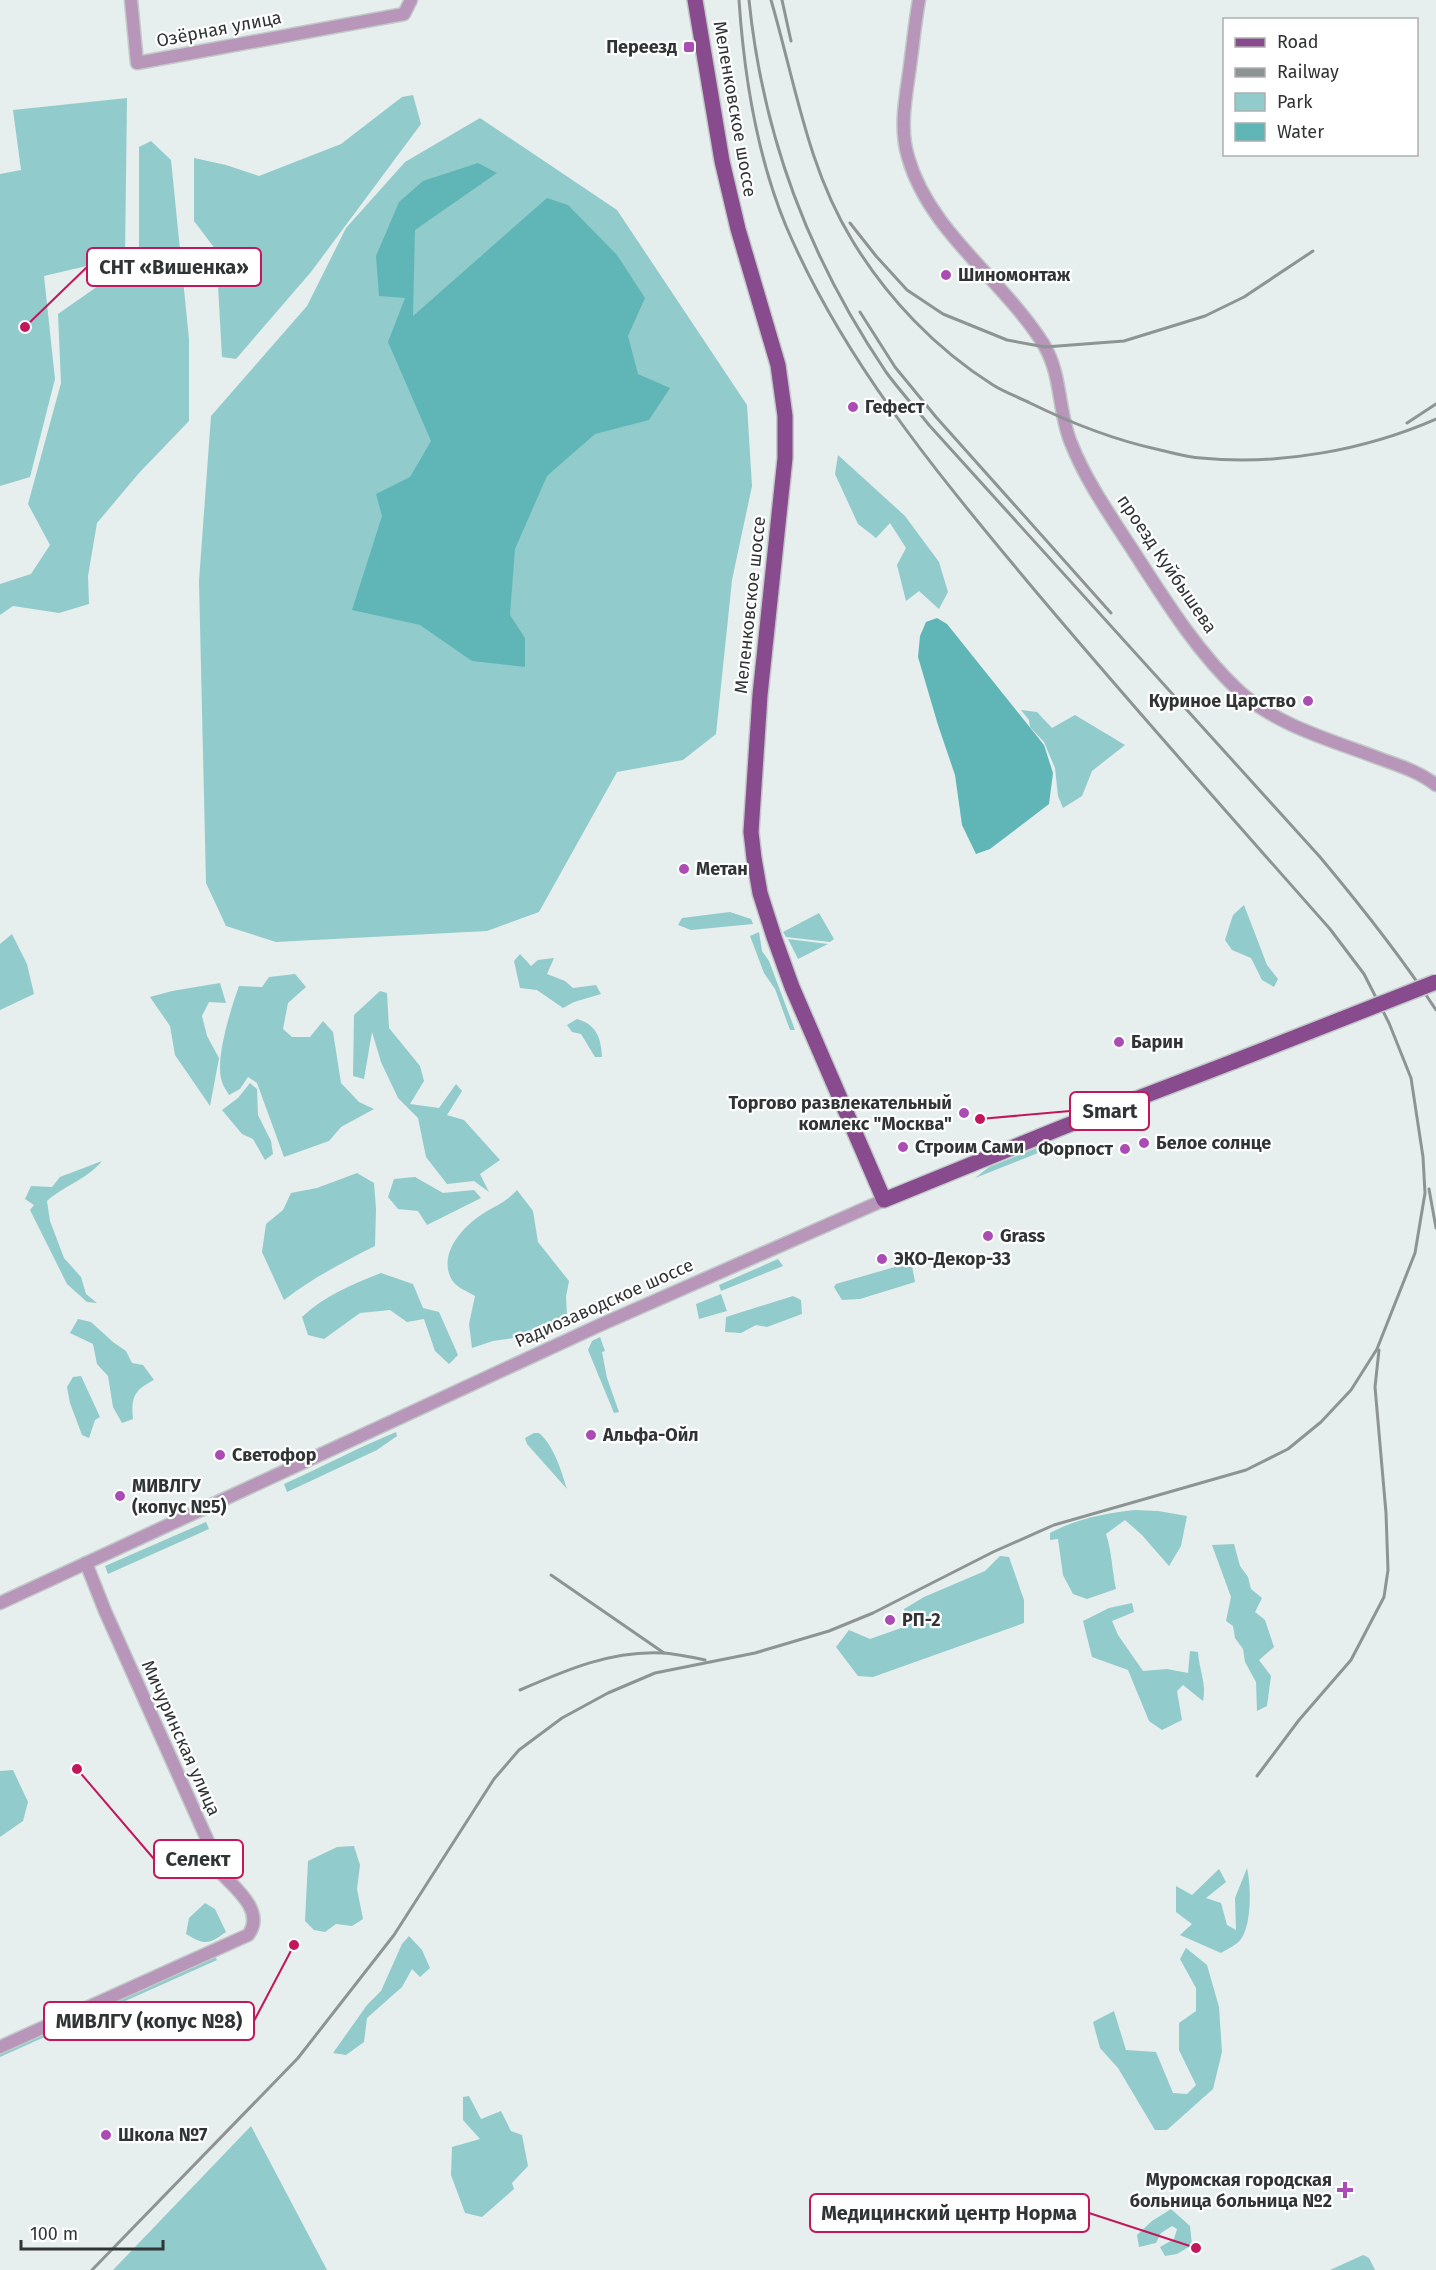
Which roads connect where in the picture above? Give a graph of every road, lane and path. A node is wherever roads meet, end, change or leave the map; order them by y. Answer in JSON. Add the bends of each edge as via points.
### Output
{"nodes":[{"id":1,"x":131,"y":0,"type":"edge"},
{"id":2,"x":695,"y":0,"type":"edge"},
{"id":3,"x":919,"y":0,"type":"edge"},
{"id":4,"x":410,"y":3,"type":"edge"},
{"id":5,"x":1436,"y":785,"type":"edge"},
{"id":6,"x":1436,"y":982,"type":"edge"},
{"id":7,"x":884,"y":1200,"type":"junction"},
{"id":8,"x":86,"y":1563,"type":"junction"},
{"id":9,"x":0,"y":1603,"type":"edge"},
{"id":10,"x":0,"y":2047,"type":"edge"}],
"edges":[{"from":1,"to":4,"type":"street","name":"Озёрная улица","via":[[137,63],[404,14]]},
{"from":2,"to":7,"type":"main road","name":"Меленковское шоссе","via":[[722,161],[778,365],[785,416],[785,458],[759,695],[754,858],[760,893],[792,987]]},
{"from":3,"to":5,"type":"street","name":"проезд Куйбышева","via":[[904,111],[905,144],[914,176],[975,262],[1046,347],[1066,429],[1081,467],[1167,603],[1216,667],[1241,693],[1266,711],[1408,769]]},
{"from":6,"to":7,"type":"main road","name":"Радиозаводское шоссе","bridge":true},
{"from":7,"to":8,"type":"street","name":"Радиозаводское шоссе","via":[[576,1336]]},
{"from":8,"to":9,"type":"street","name":"Радиозаводское шоссе"},
{"from":8,"to":10,"type":"street","name":"Мичуринская улица","via":[[223,1875],[247,1899],[254,1916],[253,1928],[248,1935]]}]}
